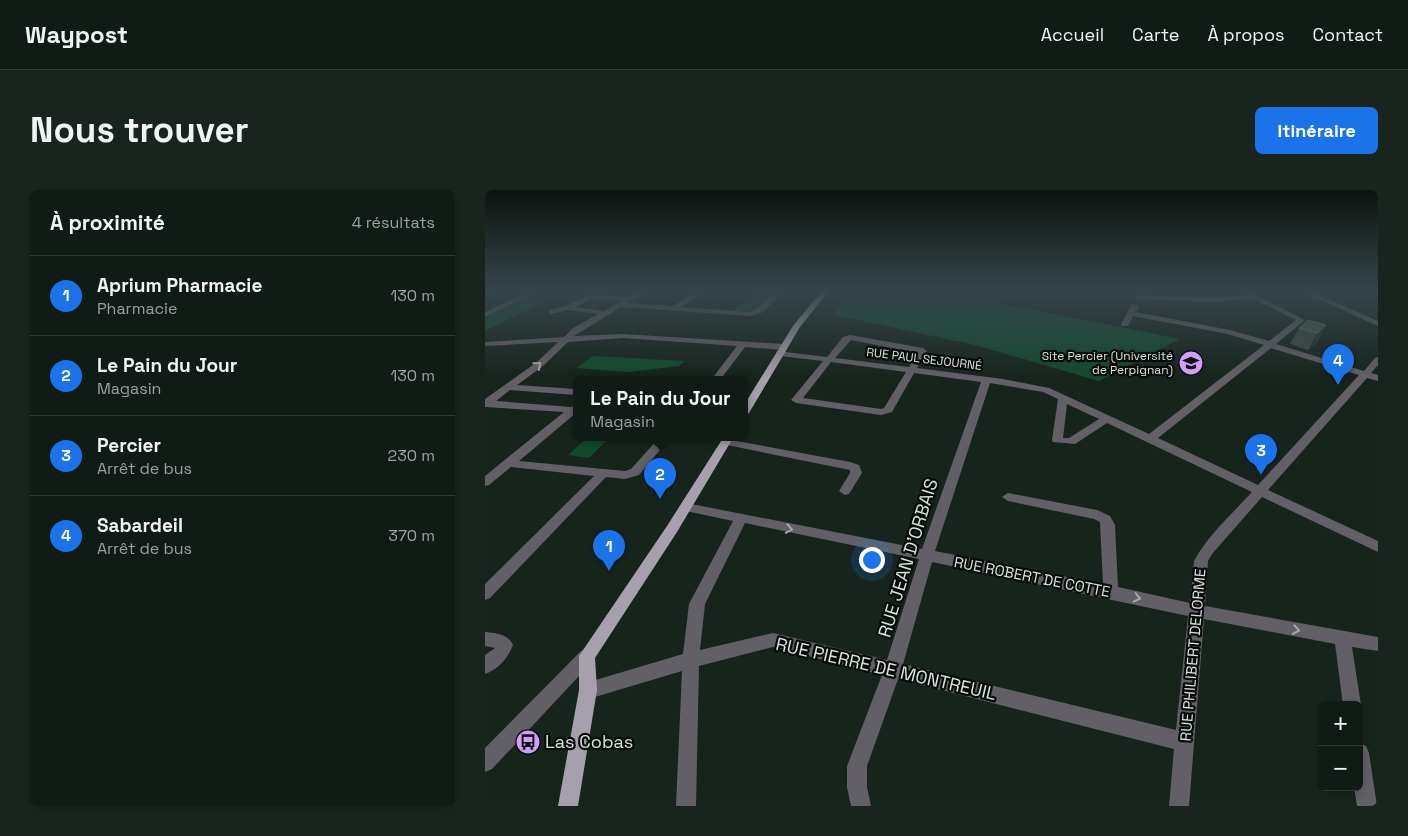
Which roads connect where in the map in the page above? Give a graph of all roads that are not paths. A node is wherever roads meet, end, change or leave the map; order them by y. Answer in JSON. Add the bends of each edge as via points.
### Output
{"nodes":[{"id":1,"x":592,"y":321,"type":"edge"},
{"id":2,"x":798,"y":321,"type":"edge"},
{"id":3,"x":801,"y":321,"type":"edge"},
{"id":4,"x":1127,"y":321,"type":"edge"},
{"id":5,"x":1171,"y":321,"type":"edge"},
{"id":6,"x":1300,"y":321,"type":"edge"},
{"id":7,"x":1125,"y":324,"type":"dead end"},
{"id":8,"x":797,"y":326,"type":"junction"},
{"id":9,"x":567,"y":338,"type":"junction"},
{"id":10,"x":485,"y":344,"type":"edge"},
{"id":11,"x":1272,"y":344,"type":"junction"},
{"id":12,"x":742,"y":345,"type":"junction"},
{"id":13,"x":782,"y":350,"type":"junction"},
{"id":14,"x":830,"y":360,"type":"junction"},
{"id":15,"x":1378,"y":360,"type":"edge"},
{"id":16,"x":911,"y":370,"type":"junction"},
{"id":17,"x":718,"y":376,"type":"edge"},
{"id":18,"x":1371,"y":376,"type":"edge"},
{"id":19,"x":985,"y":380,"type":"junction"},
{"id":20,"x":509,"y":387,"type":"junction"},
{"id":21,"x":573,"y":392,"type":"edge"},
{"id":22,"x":1063,"y":398,"type":"junction"},
{"id":23,"x":485,"y":403,"type":"edge"},
{"id":24,"x":748,"y":406,"type":"edge"},
{"id":25,"x":573,"y":409,"type":"edge"},
{"id":26,"x":573,"y":411,"type":"edge"},
{"id":27,"x":1106,"y":419,"type":"junction"},
{"id":28,"x":1150,"y":439,"type":"junction"},
{"id":29,"x":662,"y":441,"type":"edge"},
{"id":30,"x":726,"y":441,"type":"edge"},
{"id":31,"x":732,"y":441,"type":"edge"},
{"id":32,"x":507,"y":464,"type":"junction"},
{"id":33,"x":602,"y":474,"type":"junction"},
{"id":34,"x":485,"y":482,"type":"edge"},
{"id":35,"x":845,"y":491,"type":"dead end"},
{"id":36,"x":1260,"y":492,"type":"junction"},
{"id":37,"x":1008,"y":497,"type":"dead end"},
{"id":38,"x":686,"y":507,"type":"junction"},
{"id":39,"x":741,"y":519,"type":"junction"},
{"id":40,"x":1378,"y":547,"type":"edge"},
{"id":41,"x":927,"y":556,"type":"junction"},
{"id":42,"x":1111,"y":592,"type":"junction"},
{"id":43,"x":485,"y":594,"type":"edge"},
{"id":44,"x":1196,"y":612,"type":"junction"},
{"id":45,"x":1343,"y":638,"type":"junction"},
{"id":46,"x":485,"y":639,"type":"edge"},
{"id":47,"x":1378,"y":644,"type":"edge"},
{"id":48,"x":587,"y":656,"type":"junction"},
{"id":49,"x":691,"y":660,"type":"junction"},
{"id":50,"x":485,"y":666,"type":"edge"},
{"id":51,"x":893,"y":670,"type":"junction"},
{"id":52,"x":588,"y":690,"type":"junction"},
{"id":53,"x":1351,"y":701,"type":"edge"},
{"id":54,"x":1185,"y":742,"type":"junction"},
{"id":55,"x":485,"y":762,"type":"edge"},
{"id":56,"x":1363,"y":780,"type":"edge"},
{"id":57,"x":569,"y":806,"type":"edge"},
{"id":58,"x":685,"y":806,"type":"edge"},
{"id":59,"x":861,"y":806,"type":"edge"},
{"id":60,"x":1179,"y":806,"type":"edge"},
{"id":61,"x":1367,"y":806,"type":"edge"}],
"edges":[{"from":1,"to":9,"type":"street"},
{"from":2,"to":8,"type":"main road"},
{"from":3,"to":8,"type":"main road"},
{"from":4,"to":7,"type":"street"},
{"from":5,"to":11,"type":"street"},
{"from":6,"to":11,"type":"street"},
{"from":8,"to":13,"type":"main road"},
{"from":9,"to":10,"type":"street","name":"RUE PAUL SEJOURNÉ"},
{"from":9,"to":12,"type":"street","name":"RUE PAUL SEJOURNÉ","via":[[623,336]]},
{"from":20,"to":9,"type":"street","one_way":true},
{"from":11,"to":18,"type":"street"},
{"from":11,"to":28,"type":"street"},
{"from":12,"to":13,"type":"street","name":"RUE PAUL SEJOURNÉ"},
{"from":12,"to":17,"type":"street"},
{"from":13,"to":14,"type":"street","name":"RUE PAUL SEJOURNÉ"},
{"from":13,"to":24,"type":"main road"},
{"from":14,"to":16,"type":"street","name":"RUE PAUL SEJOURNÉ"},
{"from":14,"to":16,"type":"street","via":[[846,339],[855,337],[923,351]]},
{"from":14,"to":16,"type":"street","via":[[796,400],[881,412],[888,410]]},
{"from":15,"to":18,"type":"street","name":"RUE PHILIBERT DELORME"},
{"from":16,"to":19,"type":"street","name":"RUE PAUL SEJOURNÉ"},
{"from":18,"to":36,"type":"street","name":"RUE PHILIBERT DELORME"},
{"from":19,"to":22,"type":"street","name":"RUE PAUL SEJOURNÉ","via":[[1029,386]]},
{"from":19,"to":41,"type":"street","name":"RUE JEAN D'ORBAIS"},
{"from":20,"to":21,"type":"street"},
{"from":20,"to":23,"type":"street"},
{"from":22,"to":27,"type":"street","name":"RUE PAUL SEJOURNÉ"},
{"from":22,"to":27,"type":"street","via":[[1057,440],[1071,442]]},
{"from":23,"to":25,"type":"street"},
{"from":26,"to":32,"type":"street"},
{"from":27,"to":28,"type":"street","name":"RUE PAUL SEJOURNÉ"},
{"from":28,"to":36,"type":"street","name":"RUE PAUL SEJOURNÉ"},
{"from":29,"to":33,"type":"street","via":[[635,472]]},
{"from":30,"to":38,"type":"main road"},
{"from":31,"to":35,"type":"street","via":[[855,468],[856,473]]},
{"from":32,"to":33,"type":"street"},
{"from":32,"to":34,"type":"street"},
{"from":33,"to":43,"type":"street"},
{"from":36,"to":40,"type":"street","name":"RUE PAUL SEJOURNÉ"},
{"from":36,"to":44,"type":"street","name":"RUE PHILIBERT DELORME","via":[[1207,550],[1201,561]]},
{"from":37,"to":42,"type":"street","via":[[1105,519]]},
{"from":38,"to":39,"type":"street","name":"RUE ROBERT DE COTTE"},
{"from":38,"to":48,"type":"main road"},
{"from":39,"to":41,"type":"street","name":"RUE ROBERT DE COTTE","one_way":true},
{"from":39,"to":49,"type":"street","via":[[697,604]]},
{"from":41,"to":42,"type":"street","name":"RUE ROBERT DE COTTE"},
{"from":41,"to":51,"type":"street","name":"RUE JEAN D'ORBAIS"},
{"from":42,"to":44,"type":"street","name":"RUE ROBERT DE COTTE","one_way":true},
{"from":44,"to":45,"type":"street","name":"RUE ROBERT DE COTTE","one_way":true},
{"from":44,"to":54,"type":"street","name":"RUE PHILIBERT DELORME"},
{"from":45,"to":47,"type":"street","name":"RUE ROBERT DE COTTE"},
{"from":45,"to":53,"type":"street"},
{"from":46,"to":50,"type":"street","via":[[505,646]]},
{"from":48,"to":52,"type":"main road"},
{"from":48,"to":55,"type":"street"},
{"from":49,"to":51,"type":"street","name":"RUE PIERRE DE MONTREUIL","via":[[773,640]]},
{"from":49,"to":52,"type":"street","name":"RUE PIERRE DE MONTREUIL"},
{"from":49,"to":58,"type":"street"},
{"from":51,"to":54,"type":"street","name":"RUE PIERRE DE MONTREUIL"},
{"from":51,"to":59,"type":"street","name":"RUE JEAN D'ORBAIS","via":[[857,766]]},
{"from":52,"to":57,"type":"main road"},
{"from":54,"to":60,"type":"street","name":"RUE PHILIBERT DELORME"},
{"from":56,"to":61,"type":"street"}]}
